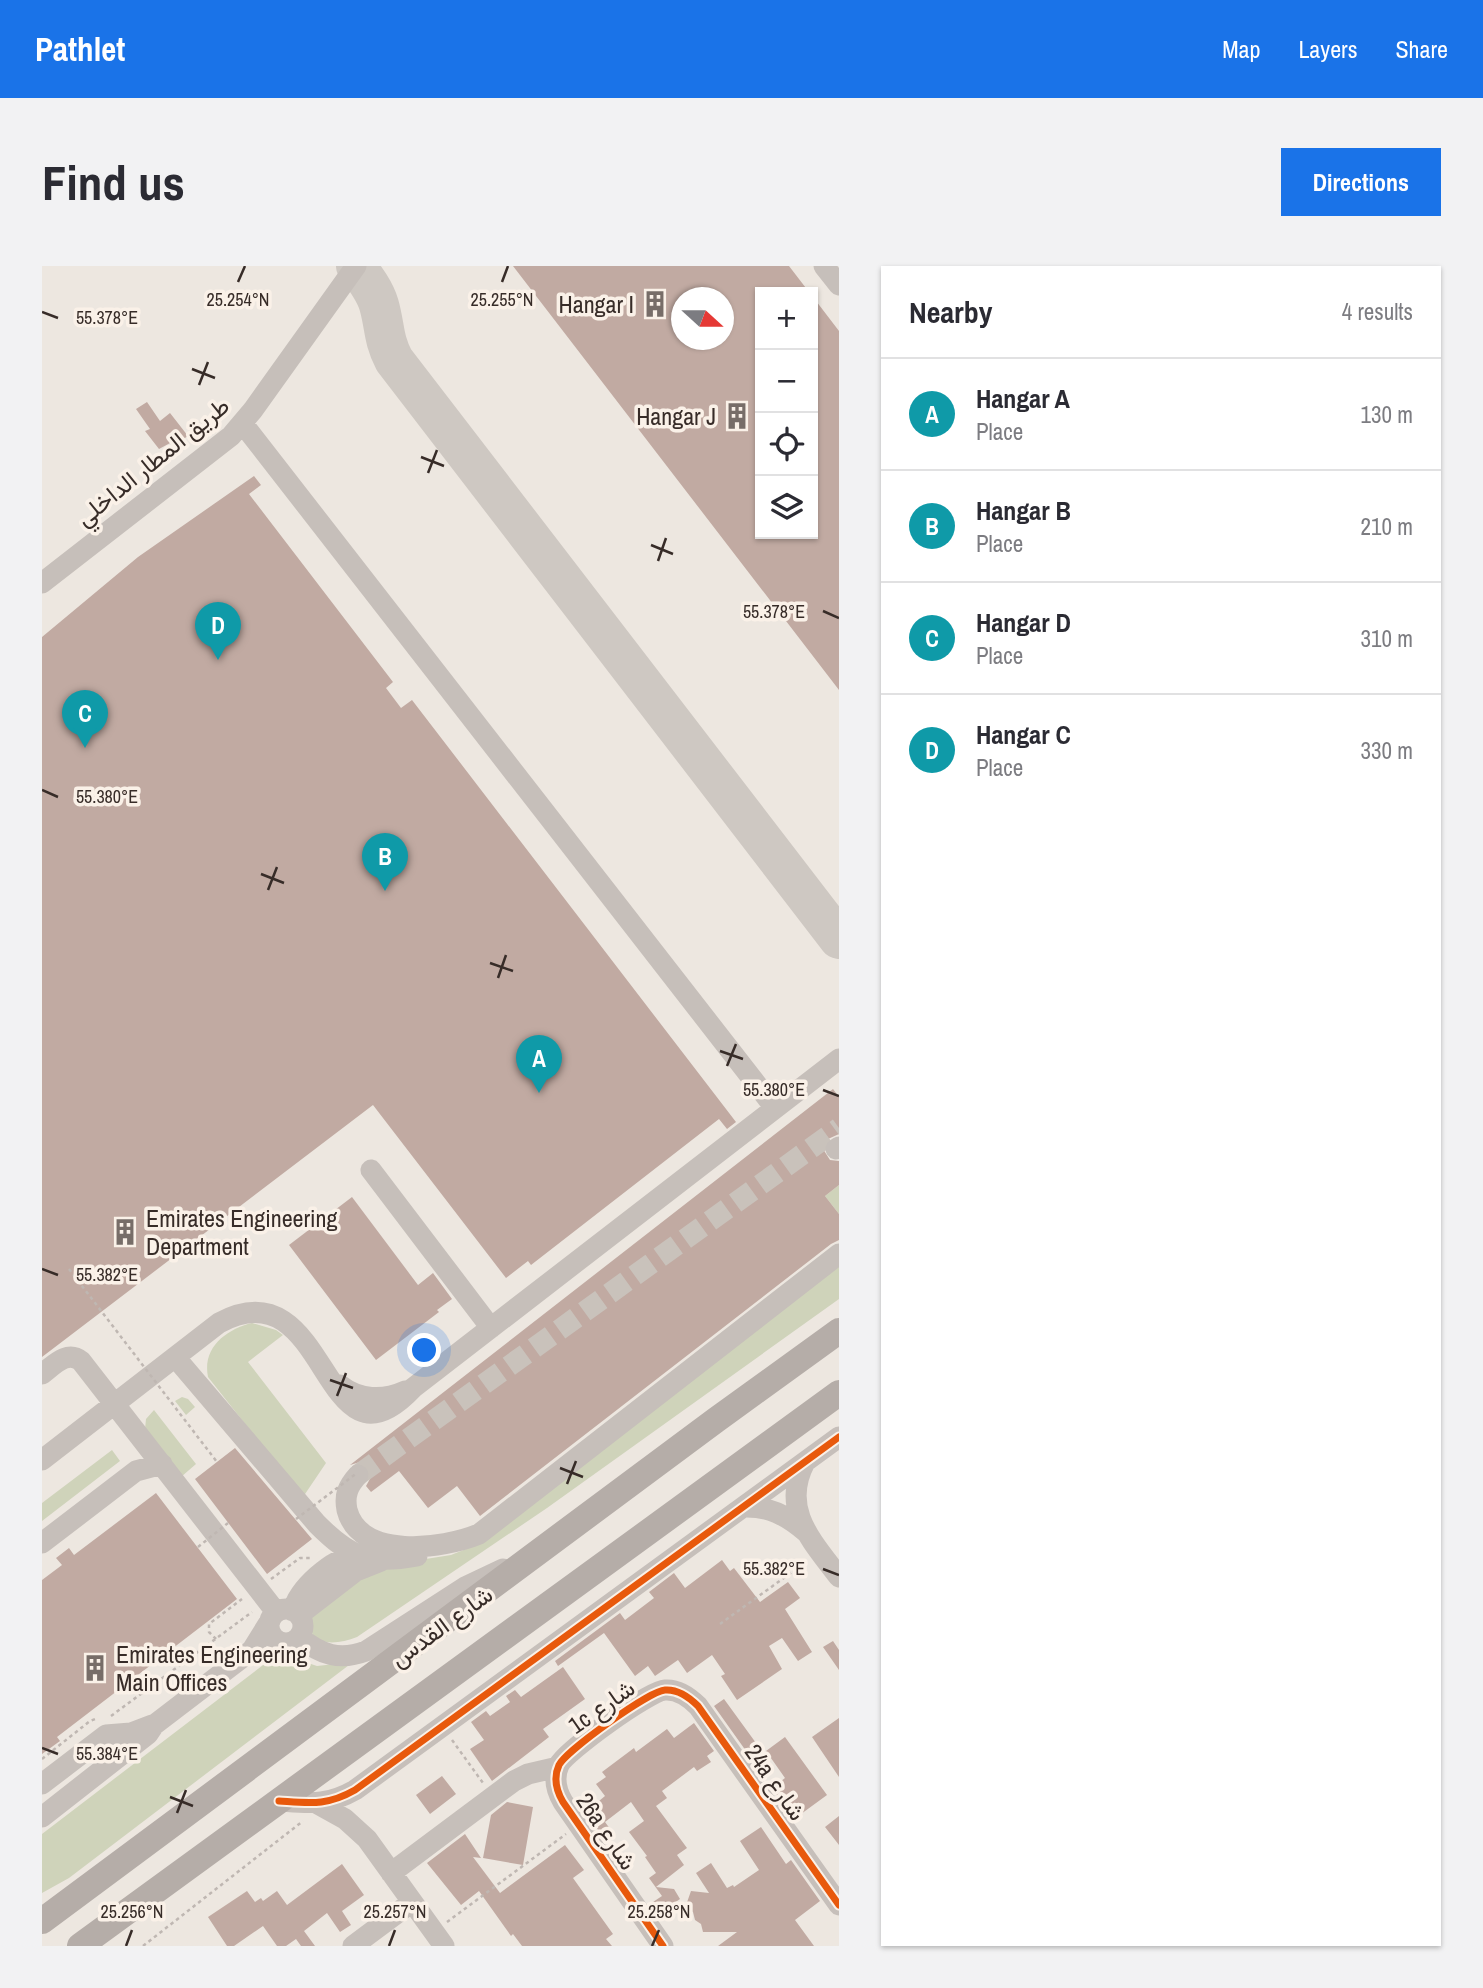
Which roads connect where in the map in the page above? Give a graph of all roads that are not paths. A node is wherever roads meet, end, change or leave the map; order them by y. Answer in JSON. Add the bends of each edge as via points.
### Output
{"nodes":[{"id":1,"x":356,"y":266,"type":"edge"},
{"id":2,"x":824,"y":266,"type":"edge"},
{"id":3,"x":839,"y":285,"type":"edge"},
{"id":4,"x":243,"y":424,"type":"junction"},
{"id":5,"x":42,"y":583,"type":"edge"},
{"id":6,"x":839,"y":1059,"type":"edge"},
{"id":7,"x":775,"y":1108,"type":"junction"},
{"id":8,"x":371,"y":1170,"type":"dead end"},
{"id":9,"x":839,"y":1254,"type":"edge"},
{"id":10,"x":491,"y":1328,"type":"junction"},
{"id":11,"x":839,"y":1331,"type":"edge"},
{"id":12,"x":176,"y":1357,"type":"junction"},
{"id":13,"x":42,"y":1374,"type":"edge"},
{"id":14,"x":839,"y":1393,"type":"edge"},
{"id":15,"x":115,"y":1404,"type":"junction"},
{"id":16,"x":839,"y":1437,"type":"edge"},
{"id":17,"x":42,"y":1460,"type":"edge"},
{"id":18,"x":805,"y":1462,"type":"junction"},
{"id":19,"x":162,"y":1464,"type":"junction"},
{"id":20,"x":357,"y":1474,"type":"tunnel mouth"},
{"id":21,"x":743,"y":1507,"type":"junction"},
{"id":22,"x":807,"y":1534,"type":"junction"},
{"id":23,"x":42,"y":1543,"type":"edge"},
{"id":24,"x":447,"y":1543,"type":"junction"},
{"id":25,"x":543,"y":1551,"type":"junction"},
{"id":26,"x":355,"y":1555,"type":"junction"},
{"id":27,"x":384,"y":1561,"type":"junction"},
{"id":28,"x":839,"y":1577,"type":"edge"},
{"id":29,"x":279,"y":1614,"type":"junction"},
{"id":30,"x":292,"y":1640,"type":"junction"},
{"id":31,"x":251,"y":1650,"type":"junction"},
{"id":32,"x":674,"y":1691,"type":"joint"},
{"id":33,"x":154,"y":1725,"type":"junction"},
{"id":34,"x":91,"y":1746,"type":"junction"},
{"id":35,"x":73,"y":1760,"type":"junction"},
{"id":36,"x":106,"y":1767,"type":"junction"},
{"id":37,"x":558,"y":1767,"type":"junction"},
{"id":38,"x":89,"y":1781,"type":"junction"},
{"id":39,"x":366,"y":1781,"type":"junction"},
{"id":40,"x":44,"y":1782,"type":"edge"},
{"id":41,"x":279,"y":1801,"type":"junction"},
{"id":42,"x":321,"y":1805,"type":"junction"},
{"id":43,"x":48,"y":1810,"type":"edge"},
{"id":44,"x":367,"y":1839,"type":"junction"},
{"id":45,"x":391,"y":1873,"type":"junction"},
{"id":46,"x":412,"y":1902,"type":"junction"},
{"id":47,"x":839,"y":1905,"type":"edge"},
{"id":48,"x":42,"y":1921,"type":"edge"},
{"id":49,"x":439,"y":1939,"type":"edge"},
{"id":50,"x":80,"y":1946,"type":"edge"},
{"id":51,"x":353,"y":1946,"type":"edge"},
{"id":52,"x":663,"y":1946,"type":"edge"}],
"edges":[{"from":1,"to":4,"type":"street","name":"طريق المطار الداخلي"},
{"from":2,"to":3,"type":"street"},
{"from":4,"to":5,"type":"street","name":"طريق المطار الداخلي"},
{"from":4,"to":7,"type":"street"},
{"from":6,"to":7,"type":"street"},
{"from":7,"to":10,"type":"street"},
{"from":8,"to":10,"type":"street"},
{"from":9,"to":24,"type":"street","via":[[488,1528]]},
{"from":10,"to":12,"type":"street","via":[[413,1388],[369,1398],[332,1379],[299,1334],[267,1313],[235,1314]]},
{"from":11,"to":25,"type":"main road","name":"شارع القدس"},
{"from":12,"to":15,"type":"street"},
{"from":12,"to":26,"type":"street","via":[[317,1524]]},
{"from":13,"to":15,"type":"street","via":[[66,1357],[77,1357]]},
{"from":14,"to":41,"type":"main road","name":"شارع القدس"},
{"from":15,"to":17,"type":"street"},
{"from":15,"to":19,"type":"street"},
{"from":16,"to":18,"type":"street"},
{"from":18,"to":21,"type":"street"},
{"from":18,"to":22,"type":"street","via":[[795,1497]]},
{"from":19,"to":23,"type":"street","via":[[136,1471]]},
{"from":19,"to":29,"type":"street"},
{"from":20,"to":24,"type":"street","via":[[345,1502],[355,1527],[366,1537],[391,1546]]},
{"from":21,"to":22,"type":"street","via":[[769,1508]]},
{"from":21,"to":39,"type":"street"},
{"from":22,"to":28,"type":"street"},
{"from":24,"to":27,"type":"street","via":[[431,1553]]},
{"from":25,"to":30,"type":"street","via":[[465,1587],[355,1655],[331,1656]]},
{"from":25,"to":48,"type":"main road","name":"شارع القدس"},
{"from":26,"to":27,"type":"street"},
{"from":26,"to":29,"type":"street","via":[[340,1559]]},
{"from":27,"to":29,"type":"street","via":[[369,1564]]},
{"from":29,"to":30,"type":"street","via":[[303,1626]]},
{"from":29,"to":30,"type":"street","via":[[270,1627],[274,1638]]},
{"from":29,"to":31,"type":"street"},
{"from":30,"to":31,"type":"street"},
{"from":31,"to":33,"type":"street"},
{"from":32,"to":37,"type":"street","name":"1c شارع","via":[[649,1695],[571,1750]]},
{"from":32,"to":47,"type":"street","name":"24a شارع","via":[[698,1706]]},
{"from":33,"to":34,"type":"street","via":[[106,1735]]},
{"from":33,"to":36,"type":"street"},
{"from":34,"to":35,"type":"street"},
{"from":34,"to":36,"type":"street","via":[[103,1753]]},
{"from":35,"to":38,"type":"street"},
{"from":35,"to":40,"type":"street"},
{"from":36,"to":38,"type":"street"},
{"from":37,"to":45,"type":"street","via":[[528,1774]]},
{"from":37,"to":52,"type":"street","name":"26a شارع","via":[[558,1793]]},
{"from":38,"to":43,"type":"street"},
{"from":39,"to":42,"type":"street","via":[[344,1797]]},
{"from":39,"to":44,"type":"street","via":[[360,1816]]},
{"from":40,"to":43,"type":"street"},
{"from":41,"to":42,"type":"street"},
{"from":41,"to":50,"type":"main road","name":"شارع القدس"},
{"from":42,"to":44,"type":"street"},
{"from":44,"to":45,"type":"street"},
{"from":45,"to":46,"type":"street"},
{"from":46,"to":49,"type":"street"},
{"from":46,"to":51,"type":"street"}]}
